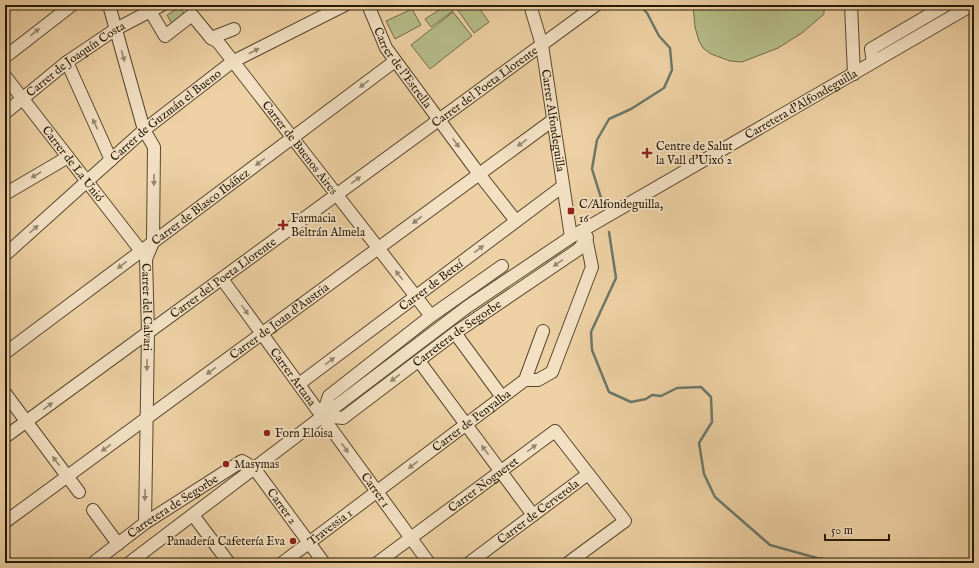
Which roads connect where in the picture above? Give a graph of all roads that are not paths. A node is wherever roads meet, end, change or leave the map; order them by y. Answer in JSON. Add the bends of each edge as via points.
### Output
{"nodes":[{"id":1,"x":72,"y":5,"type":"edge"},
{"id":2,"x":109,"y":5,"type":"edge"},
{"id":3,"x":162,"y":5,"type":"edge"},
{"id":4,"x":190,"y":5,"type":"edge"},
{"id":5,"x":345,"y":5,"type":"edge"},
{"id":6,"x":368,"y":5,"type":"edge"},
{"id":7,"x":530,"y":5,"type":"edge"},
{"id":8,"x":596,"y":5,"type":"edge"},
{"id":9,"x":851,"y":5,"type":"edge"},
{"id":10,"x":946,"y":5,"type":"edge"},
{"id":11,"x":972,"y":5,"type":"edge"},
{"id":12,"x":150,"y":11,"type":"junction"},
{"id":13,"x":116,"y":29,"type":"junction"},
{"id":14,"x":234,"y":29,"type":"dead end"},
{"id":15,"x":211,"y":38,"type":"junction"},
{"id":16,"x":542,"y":45,"type":"junction"},
{"id":17,"x":5,"y":57,"type":"edge"},
{"id":18,"x":395,"y":61,"type":"junction"},
{"id":19,"x":67,"y":62,"type":"junction"},
{"id":20,"x":232,"y":62,"type":"junction"},
{"id":21,"x":873,"y":62,"type":"junction"},
{"id":22,"x":854,"y":74,"type":"junction"},
{"id":23,"x":5,"y":76,"type":"edge"},
{"id":24,"x":22,"y":98,"type":"junction"},
{"id":25,"x":5,"y":112,"type":"edge"},
{"id":26,"x":439,"y":120,"type":"junction"},
{"id":27,"x":553,"y":120,"type":"junction"},
{"id":28,"x":144,"y":130,"type":"junction"},
{"id":29,"x":292,"y":138,"type":"junction"},
{"id":30,"x":68,"y":157,"type":"junction"},
{"id":31,"x":111,"y":160,"type":"junction"},
{"id":32,"x":479,"y":174,"type":"junction"},
{"id":33,"x":87,"y":182,"type":"junction"},
{"id":34,"x":563,"y":186,"type":"junction"},
{"id":35,"x":5,"y":194,"type":"edge"},
{"id":36,"x":336,"y":195,"type":"junction"},
{"id":37,"x":516,"y":221,"type":"junction"},
{"id":38,"x":585,"y":233,"type":"junction"},
{"id":39,"x":571,"y":237,"type":"junction"},
{"id":40,"x":153,"y":242,"type":"junction"},
{"id":41,"x":379,"y":249,"type":"junction"},
{"id":42,"x":141,"y":251,"type":"junction"},
{"id":43,"x":5,"y":255,"type":"edge"},
{"id":44,"x":502,"y":266,"type":"dead end"},
{"id":45,"x":222,"y":279,"type":"junction"},
{"id":46,"x":416,"y":296,"type":"junction"},
{"id":47,"x":431,"y":316,"type":"junction"},
{"id":48,"x":543,"y":331,"type":"dead end"},
{"id":49,"x":148,"y":333,"type":"junction"},
{"id":50,"x":455,"y":333,"type":"junction"},
{"id":51,"x":262,"y":334,"type":"junction"},
{"id":52,"x":5,"y":353,"type":"edge"},
{"id":53,"x":419,"y":360,"type":"junction"},
{"id":54,"x":525,"y":380,"type":"junction"},
{"id":55,"x":299,"y":384,"type":"junction"},
{"id":56,"x":5,"y":393,"type":"edge"},
{"id":57,"x":502,"y":397,"type":"junction"},
{"id":58,"x":322,"y":416,"type":"junction"},
{"id":59,"x":147,"y":418,"type":"junction"},
{"id":60,"x":26,"y":422,"type":"junction"},
{"id":61,"x":466,"y":424,"type":"junction"},
{"id":62,"x":5,"y":437,"type":"edge"},
{"id":63,"x":254,"y":468,"type":"junction"},
{"id":64,"x":501,"y":471,"type":"junction"},
{"id":65,"x":588,"y":474,"type":"junction"},
{"id":66,"x":67,"y":476,"type":"junction"},
{"id":67,"x":79,"y":492,"type":"dead end"},
{"id":68,"x":377,"y":492,"type":"junction"},
{"id":69,"x":93,"y":510,"type":"dead end"},
{"id":70,"x":193,"y":515,"type":"junction"},
{"id":71,"x":534,"y":515,"type":"junction"},
{"id":72,"x":5,"y":522,"type":"edge"},
{"id":73,"x":145,"y":523,"type":"junction"},
{"id":74,"x":411,"y":538,"type":"junction"},
{"id":75,"x":309,"y":543,"type":"junction"},
{"id":76,"x":118,"y":544,"type":"junction"},
{"id":77,"x":131,"y":562,"type":"edge"},
{"id":78,"x":93,"y":563,"type":"edge"},
{"id":79,"x":229,"y":563,"type":"edge"},
{"id":80,"x":282,"y":563,"type":"edge"},
{"id":81,"x":324,"y":563,"type":"edge"},
{"id":82,"x":377,"y":563,"type":"edge"},
{"id":83,"x":429,"y":563,"type":"edge"},
{"id":84,"x":469,"y":563,"type":"edge"},
{"id":85,"x":568,"y":563,"type":"edge"}],
"edges":[{"from":17,"to":1,"type":"street","one_way":true},
{"from":2,"to":13,"type":"street","name":"Carrer del Calvari"},
{"from":3,"to":12,"type":"street","name":"Carrer de Joaquín Costa"},
{"from":4,"to":15,"type":"street"},
{"from":20,"to":5,"type":"street","name":"Carrer de Guzmán el Bueno","one_way":true},
{"from":6,"to":18,"type":"street","name":"Carrer de l'Estrella","via":[[386,48]]},
{"from":7,"to":16,"type":"street","name":"Carrer Alfondeguilla"},
{"from":8,"to":16,"type":"street","name":"Carrer del Poeta Llorente"},
{"from":9,"to":22,"type":"street"},
{"from":10,"to":21,"type":"street","via":[[871,49]]},
{"from":11,"to":21,"type":"street","name":"Carretera d'Alfondeguilla"},
{"from":12,"to":13,"type":"street","name":"Carrer de Joaquín Costa"},
{"from":12,"to":15,"type":"street","via":[[165,36],[192,15]]},
{"from":13,"to":19,"type":"street","name":"Carrer de Joaquín Costa"},
{"from":13,"to":28,"type":"street","name":"Carrer del Calvari","one_way":true},
{"from":14,"to":15,"type":"street"},
{"from":15,"to":20,"type":"street","name":"Carrer de Buenos Aires","via":[[218,42]]},
{"from":16,"to":26,"type":"street","name":"Carrer del Poeta Llorente"},
{"from":16,"to":27,"type":"street","name":"Carrer Alfondeguilla"},
{"from":18,"to":26,"type":"street","name":"Carrer de l'Estrella"},
{"from":18,"to":29,"type":"street","name":"Carrer de Blasco Ibáñez","one_way":true},
{"from":19,"to":24,"type":"street","name":"Carrer de Joaquín Costa"},
{"from":31,"to":19,"type":"street","one_way":true},
{"from":20,"to":28,"type":"street","name":"Carrer de Guzmán el Bueno"},
{"from":20,"to":29,"type":"street","name":"Carrer de Buenos Aires"},
{"from":21,"to":22,"type":"street","name":"Carretera d'Alfondeguilla"},
{"from":22,"to":38,"type":"street","name":"Carretera d'Alfondeguilla"},
{"from":23,"to":24,"type":"street","name":"Carrer de La Unió"},
{"from":24,"to":25,"type":"street","name":"Carrer de Joaquín Costa"},
{"from":24,"to":30,"type":"street","name":"Carrer de La Unió"},
{"from":26,"to":32,"type":"street","name":"Carrer de l'Estrella","one_way":true},
{"from":36,"to":26,"type":"street","name":"Carrer del Poeta Llorente","one_way":true},
{"from":27,"to":32,"type":"street","name":"Carrer de Joan d'Àustria","one_way":true},
{"from":27,"to":34,"type":"street","name":"Carrer Alfondeguilla"},
{"from":28,"to":31,"type":"street","name":"Carrer de Guzmán el Bueno"},
{"from":28,"to":40,"type":"street","name":"Carrer del Calvari","one_way":true,"via":[[154,147]]},
{"from":29,"to":36,"type":"street","name":"Carrer de Buenos Aires"},
{"from":29,"to":40,"type":"street","name":"Carrer de Blasco Ibáñez","one_way":true},
{"from":30,"to":33,"type":"street","name":"Carrer de La Unió"},
{"from":30,"to":35,"type":"street","one_way":true},
{"from":31,"to":33,"type":"street","name":"Carrer de Guzmán el Bueno"},
{"from":32,"to":37,"type":"street","name":"Carrer de l'Estrella"},
{"from":32,"to":41,"type":"street","name":"Carrer de Joan d'Àustria","one_way":true},
{"from":33,"to":42,"type":"street","name":"Carrer de La Unió"},
{"from":43,"to":33,"type":"street","name":"Carrer de Guzmán el Bueno","one_way":true},
{"from":34,"to":37,"type":"street","name":"Carrer de Betxí"},
{"from":34,"to":39,"type":"street","name":"Carrer Alfondeguilla"},
{"from":36,"to":41,"type":"street","name":"Carrer de Buenos Aires"},
{"from":36,"to":45,"type":"street","name":"Carrer del Poeta Llorente"},
{"from":46,"to":37,"type":"street","name":"Carrer de Betxí","one_way":true},
{"from":38,"to":39,"type":"street","name":"Carretera de Segorbe"},
{"from":38,"to":50,"type":"street","name":"Carretera de Segorbe","one_way":true,"via":[[579,248]]},
{"from":38,"to":54,"type":"street","via":[[592,267],[552,372],[538,380]]},
{"from":39,"to":58,"type":"street","name":"Carretera de Segorbe","via":[[467,307]]},
{"from":40,"to":42,"type":"street","name":"Carrer de Blasco Ibáñez"},
{"from":40,"to":49,"type":"street","name":"Carrer del Calvari","via":[[146,259]]},
{"from":46,"to":41,"type":"street","name":"Carrer de Buenos Aires","one_way":true},
{"from":41,"to":51,"type":"street","name":"Carrer de Joan d'Àustria"},
{"from":42,"to":52,"type":"street","name":"Carrer de Blasco Ibáñez","one_way":true},
{"from":44,"to":47,"type":"street"},
{"from":45,"to":49,"type":"street","name":"Carrer del Poeta Llorente"},
{"from":45,"to":51,"type":"street","name":"Carrer Artana","one_way":true},
{"from":46,"to":47,"type":"street","name":"Carrer de Buenos Aires"},
{"from":55,"to":46,"type":"street","name":"Carrer de Betxí","one_way":true},
{"from":47,"to":58,"type":"street","via":[[329,396]]},
{"from":48,"to":54,"type":"street"},
{"from":49,"to":59,"type":"street","name":"Carrer del Calvari","one_way":true},
{"from":60,"to":49,"type":"street","name":"Carrer del Poeta Llorente","one_way":true},
{"from":50,"to":53,"type":"street","name":"Carretera de Segorbe"},
{"from":50,"to":57,"type":"street"},
{"from":51,"to":55,"type":"street","name":"Carrer Artana"},
{"from":51,"to":59,"type":"street","name":"Carrer de Joan d'Àustria","one_way":true},
{"from":53,"to":58,"type":"street","name":"Carretera de Segorbe","one_way":true,"via":[[343,418]]},
{"from":53,"to":61,"type":"street"},
{"from":54,"to":57,"type":"street","name":"Carrer de Penyalba"},
{"from":55,"to":58,"type":"street","name":"Carrer Artana"},
{"from":56,"to":60,"type":"street"},
{"from":57,"to":61,"type":"street","name":"Carrer de Penyalba"},
{"from":58,"to":63,"type":"street","name":"Carretera de Segorbe"},
{"from":58,"to":68,"type":"street","name":"Carrer 1","one_way":true},
{"from":59,"to":66,"type":"street","name":"Carrer de Joan d'Àustria","one_way":true},
{"from":59,"to":73,"type":"street","name":"Carrer del Calvari","one_way":true},
{"from":60,"to":62,"type":"street","name":"Carrer del Poeta Llorente"},
{"from":66,"to":60,"type":"street","one_way":true},
{"from":64,"to":61,"type":"street","one_way":true},
{"from":61,"to":68,"type":"street","name":"Carrer de Penyalba","one_way":true},
{"from":63,"to":70,"type":"street","name":"Carretera de Segorbe"},
{"from":63,"to":73,"type":"street","name":"Carretera de Segorbe","via":[[242,461]]},
{"from":63,"to":75,"type":"street","name":"Carrer 2"},
{"from":64,"to":65,"type":"street","name":"Carrer Nogueret","one_way":true,"via":[[555,431]]},
{"from":64,"to":71,"type":"street"},
{"from":64,"to":74,"type":"street","name":"Carrer Nogueret"},
{"from":65,"to":71,"type":"street","name":"Carrer de Cerverola"},
{"from":65,"to":85,"type":"street","via":[[625,521]]},
{"from":66,"to":67,"type":"street"},
{"from":66,"to":72,"type":"street","name":"Carrer de Joan d'Àustria"},
{"from":68,"to":74,"type":"street","name":"Carrer 1"},
{"from":68,"to":75,"type":"street","name":"Travessia 1"},
{"from":69,"to":76,"type":"street"},
{"from":70,"to":77,"type":"street","name":"Carretera de Segorbe"},
{"from":70,"to":79,"type":"street"},
{"from":71,"to":84,"type":"street","name":"Carrer de Cerverola"},
{"from":73,"to":76,"type":"street","name":"Carretera de Segorbe"},
{"from":74,"to":82,"type":"street","name":"Carrer Nogueret"},
{"from":74,"to":83,"type":"street","name":"Carrer 1"},
{"from":75,"to":80,"type":"street","name":"Travessia 1"},
{"from":75,"to":81,"type":"street","name":"Carrer 2"},
{"from":76,"to":78,"type":"street","name":"Carretera de Segorbe"}]}
